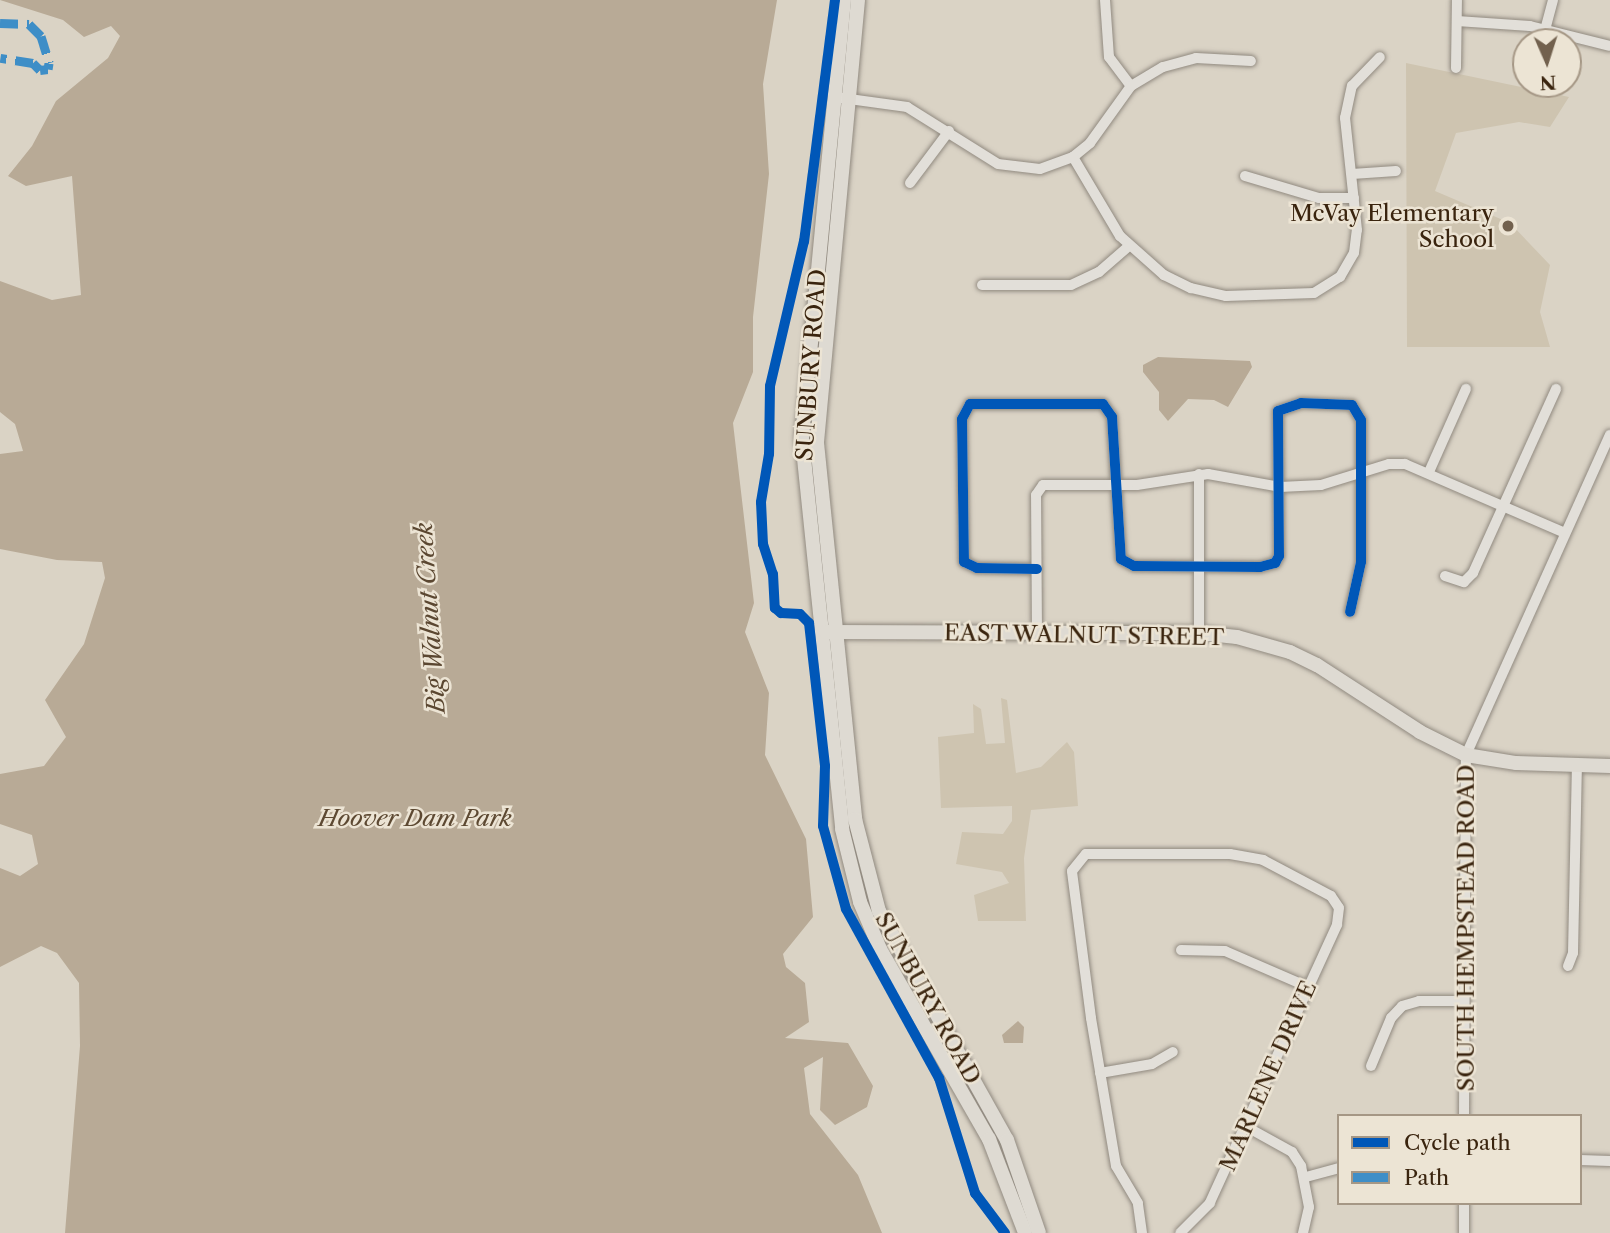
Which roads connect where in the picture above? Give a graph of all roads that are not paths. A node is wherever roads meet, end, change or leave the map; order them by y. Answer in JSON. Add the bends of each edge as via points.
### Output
{"nodes":[{"id":1,"x":844,"y":0,"type":"edge"},
{"id":2,"x":858,"y":0,"type":"edge"},
{"id":3,"x":1105,"y":0,"type":"edge"},
{"id":4,"x":1457,"y":0,"type":"edge"},
{"id":5,"x":1553,"y":0,"type":"edge"},
{"id":6,"x":1457,"y":21,"type":"junction"},
{"id":7,"x":1525,"y":28,"type":"edge"},
{"id":8,"x":1546,"y":28,"type":"edge"},
{"id":9,"x":1582,"y":39,"type":"edge"},
{"id":10,"x":1610,"y":46,"type":"edge"},
{"id":11,"x":1380,"y":57,"type":"dead end"},
{"id":12,"x":1251,"y":61,"type":"dead end"},
{"id":13,"x":1456,"y":68,"type":"dead end"},
{"id":14,"x":1131,"y":86,"type":"junction"},
{"id":15,"x":841,"y":98,"type":"junction"},
{"id":16,"x":949,"y":131,"type":"junction"},
{"id":17,"x":1073,"y":157,"type":"junction"},
{"id":18,"x":1396,"y":171,"type":"dead end"},
{"id":19,"x":1352,"y":174,"type":"junction"},
{"id":20,"x":1245,"y":176,"type":"dead end"},
{"id":21,"x":911,"y":183,"type":"dead end"},
{"id":22,"x":1354,"y":198,"type":"junction"},
{"id":23,"x":1129,"y":246,"type":"junction"},
{"id":24,"x":982,"y":285,"type":"dead end"},
{"id":25,"x":1466,"y":389,"type":"dead end"},
{"id":26,"x":1556,"y":389,"type":"dead end"},
{"id":27,"x":1610,"y":435,"type":"edge"},
{"id":28,"x":1361,"y":471,"type":"junction"},
{"id":29,"x":1429,"y":472,"type":"junction"},
{"id":30,"x":1199,"y":474,"type":"junction"},
{"id":31,"x":1115,"y":485,"type":"junction"},
{"id":32,"x":1280,"y":487,"type":"junction"},
{"id":33,"x":1504,"y":505,"type":"junction"},
{"id":34,"x":1565,"y":533,"type":"junction"},
{"id":35,"x":1199,"y":566,"type":"junction"},
{"id":36,"x":1037,"y":569,"type":"junction"},
{"id":37,"x":1445,"y":576,"type":"dead end"},
{"id":38,"x":1350,"y":612,"type":"dead end"},
{"id":39,"x":827,"y":632,"type":"junction"},
{"id":40,"x":1037,"y":633,"type":"junction"},
{"id":41,"x":1199,"y":633,"type":"junction"},
{"id":42,"x":1466,"y":755,"type":"junction"},
{"id":43,"x":1577,"y":766,"type":"junction"},
{"id":44,"x":1610,"y":766,"type":"edge"},
{"id":45,"x":1181,"y":950,"type":"dead end"},
{"id":46,"x":1567,"y":966,"type":"dead end"},
{"id":47,"x":1308,"y":987,"type":"junction"},
{"id":48,"x":1464,"y":1001,"type":"junction"},
{"id":49,"x":1173,"y":1052,"type":"dead end"},
{"id":50,"x":1371,"y":1066,"type":"dead end"},
{"id":51,"x":1100,"y":1073,"type":"junction"},
{"id":52,"x":1464,"y":1114,"type":"edge"},
{"id":53,"x":1245,"y":1126,"type":"junction"},
{"id":54,"x":1582,"y":1160,"type":"edge"},
{"id":55,"x":1610,"y":1161,"type":"edge"},
{"id":56,"x":1337,"y":1169,"type":"edge"},
{"id":57,"x":1306,"y":1177,"type":"junction"},
{"id":58,"x":1464,"y":1205,"type":"edge"},
{"id":59,"x":1025,"y":1233,"type":"edge"},
{"id":60,"x":1040,"y":1233,"type":"edge"},
{"id":61,"x":1142,"y":1233,"type":"edge"},
{"id":62,"x":1180,"y":1233,"type":"edge"},
{"id":63,"x":1303,"y":1233,"type":"edge"},
{"id":64,"x":1464,"y":1233,"type":"edge"}],
"edges":[{"from":1,"to":15,"type":"main road"},
{"from":2,"to":15,"type":"main road","name":"SUNBURY ROAD"},
{"from":3,"to":14,"type":"street","via":[[1109,57]]},
{"from":4,"to":6,"type":"street"},
{"from":5,"to":8,"type":"street"},
{"from":6,"to":7,"type":"street"},
{"from":6,"to":13,"type":"street"},
{"from":9,"to":10,"type":"street"},
{"from":11,"to":19,"type":"street","via":[[1352,86],[1345,118]]},
{"from":12,"to":14,"type":"street","via":[[1175,62]]},
{"from":14,"to":17,"type":"street","via":[[1090,143]]},
{"from":15,"to":16,"type":"street","via":[[907,107]]},
{"from":15,"to":39,"type":"main road","name":"SUNBURY ROAD","via":[[841,186],[817,443]]},
{"from":15,"to":39,"type":"main road","name":"SUNBURY ROAD","via":[[803,419],[806,499],[819,531]]},
{"from":16,"to":17,"type":"street","via":[[985,157],[1010,167],[1040,169]]},
{"from":16,"to":21,"type":"street"},
{"from":17,"to":23,"type":"street"},
{"from":18,"to":19,"type":"street"},
{"from":19,"to":22,"type":"street"},
{"from":20,"to":22,"type":"street","via":[[1319,198]]},
{"from":22,"to":23,"type":"street","via":[[1354,253],[1337,286],[1305,295],[1214,294],[1164,275]]},
{"from":23,"to":24,"type":"street","via":[[1099,272],[1071,285]]},
{"from":25,"to":29,"type":"street"},
{"from":26,"to":33,"type":"street"},
{"from":27,"to":34,"type":"street","name":"SOUTH HEMPSTEAD ROAD"},
{"from":28,"to":29,"type":"street","via":[[1389,464]]},
{"from":28,"to":32,"type":"street","via":[[1321,485]]},
{"from":28,"to":32,"type":"street","via":[[1357,409],[1346,404],[1286,405],[1277,416]]},
{"from":28,"to":38,"type":"street","via":[[1361,562]]},
{"from":29,"to":33,"type":"street"},
{"from":30,"to":31,"type":"street"},
{"from":30,"to":32,"type":"street"},
{"from":30,"to":35,"type":"street"},
{"from":31,"to":35,"type":"street","via":[[1119,551],[1126,564]]},
{"from":31,"to":36,"type":"street","via":[[1041,487],[1036,495]]},
{"from":31,"to":36,"type":"street","via":[[1109,408],[975,403],[966,407],[962,419],[964,562],[976,568]]},
{"from":32,"to":35,"type":"street","via":[[1279,556],[1275,563]]},
{"from":33,"to":34,"type":"street"},
{"from":33,"to":37,"type":"street","via":[[1471,577],[1460,582]]},
{"from":34,"to":42,"type":"street","name":"SOUTH HEMPSTEAD ROAD"},
{"from":35,"to":41,"type":"street"},
{"from":36,"to":40,"type":"street"},
{"from":39,"to":40,"type":"main road","name":"EAST WALNUT STREET"},
{"from":39,"to":59,"type":"main road","name":"SUNBURY ROAD","via":[[842,829],[860,902],[880,949],[989,1139]]},
{"from":39,"to":60,"type":"main road","name":"SUNBURY ROAD","via":[[845,719],[855,819],[879,911],[1007,1140]]},
{"from":40,"to":41,"type":"main road","name":"EAST WALNUT STREET"},
{"from":41,"to":42,"type":"main road","name":"EAST WALNUT STREET","via":[[1243,638],[1290,652]]},
{"from":42,"to":43,"type":"main road","name":"EAST WALNUT STREET"},
{"from":42,"to":48,"type":"street","name":"SOUTH HEMPSTEAD ROAD"},
{"from":43,"to":44,"type":"main road","name":"EAST WALNUT STREET"},
{"from":43,"to":46,"type":"street","via":[[1573,953]]},
{"from":45,"to":47,"type":"street","via":[[1225,951]]},
{"from":47,"to":51,"type":"street","name":"MARLENE DRIVE","via":[[1336,925],[1339,908],[1331,896],[1263,860],[1230,854],[1109,853],[1079,859],[1072,871]]},
{"from":47,"to":53,"type":"street","name":"MARLENE DRIVE"},
{"from":48,"to":50,"type":"street","via":[[1419,1001],[1402,1006],[1391,1018]]},
{"from":48,"to":52,"type":"street","name":"SOUTH HEMPSTEAD ROAD"},
{"from":49,"to":51,"type":"street","via":[[1153,1064]]},
{"from":51,"to":61,"type":"street","via":[[1115,1166],[1138,1203]]},
{"from":53,"to":57,"type":"street","via":[[1292,1152]]},
{"from":53,"to":62,"type":"street","name":"MARLENE DRIVE","via":[[1210,1203]]},
{"from":54,"to":55,"type":"street"},
{"from":56,"to":57,"type":"street"},
{"from":57,"to":63,"type":"street","via":[[1309,1207]]},
{"from":58,"to":64,"type":"street"}]}
